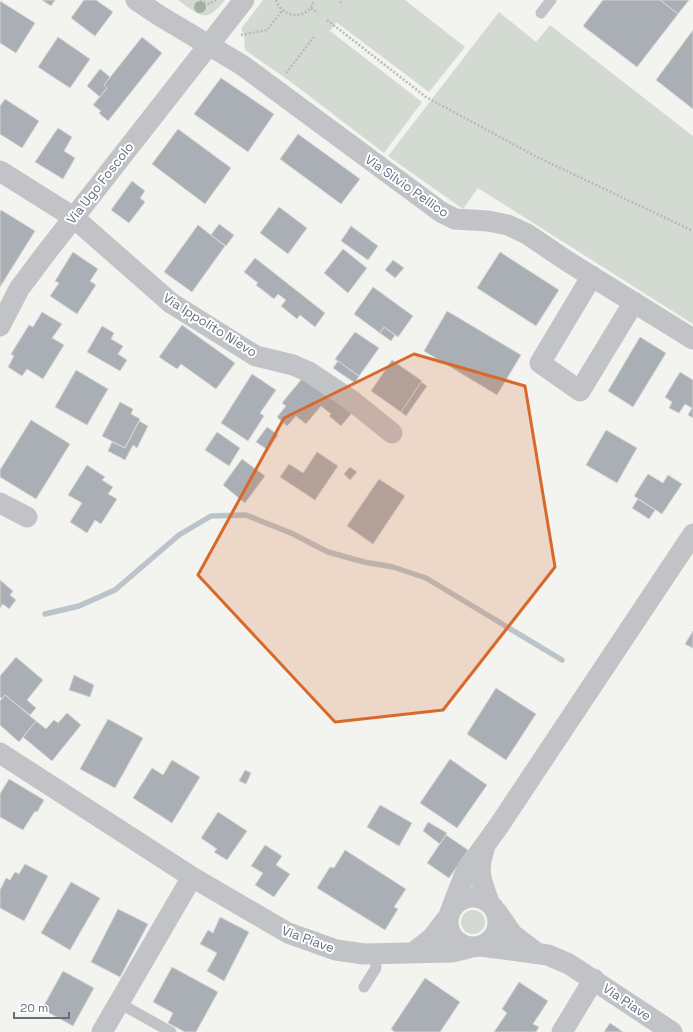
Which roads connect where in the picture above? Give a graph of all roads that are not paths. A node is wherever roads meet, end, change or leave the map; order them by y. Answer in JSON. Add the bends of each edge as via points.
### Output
{"nodes":[{"id":1,"x":136,"y":0,"type":"edge"},
{"id":2,"x":244,"y":0,"type":"edge"},
{"id":3,"x":552,"y":0,"type":"edge"},
{"id":4,"x":541,"y":13,"type":"dead end"},
{"id":5,"x":209,"y":45,"type":"junction"},
{"id":6,"x":0,"y":171,"type":"edge"},
{"id":7,"x":73,"y":217,"type":"junction"},
{"id":8,"x":592,"y":276,"type":"junction"},
{"id":9,"x":634,"y":302,"type":"junction"},
{"id":10,"x":0,"y":326,"type":"edge"},
{"id":11,"x":693,"y":339,"type":"edge"},
{"id":12,"x":392,"y":433,"type":"dead end"},
{"id":13,"x":0,"y":503,"type":"edge"},
{"id":14,"x":27,"y":517,"type":"dead end"},
{"id":15,"x":693,"y":534,"type":"edge"},
{"id":16,"x":0,"y":753,"type":"edge"},
{"id":17,"x":486,"y":844,"type":"junction"},
{"id":18,"x":192,"y":877,"type":"junction"},
{"id":19,"x":493,"y":907,"type":"junction"},
{"id":20,"x":450,"y":912,"type":"junction"},
{"id":21,"x":476,"y":947,"type":"junction"},
{"id":22,"x":414,"y":952,"type":"junction"},
{"id":23,"x":537,"y":953,"type":"junction"},
{"id":24,"x":375,"y":955,"type":"junction"},
{"id":25,"x":594,"y":980,"type":"junction"},
{"id":26,"x":364,"y":987,"type":"dead end"},
{"id":27,"x":119,"y":1003,"type":"junction"},
{"id":28,"x":102,"y":1032,"type":"edge"},
{"id":29,"x":171,"y":1032,"type":"edge"},
{"id":30,"x":562,"y":1032,"type":"edge"},
{"id":31,"x":672,"y":1032,"type":"edge"}],
"edges":[{"from":1,"to":5,"type":"street","name":"Via Silvio Pellico"},
{"from":2,"to":5,"type":"street","name":"Via Ugo Foscolo"},
{"from":3,"to":4,"type":"lane"},
{"from":5,"to":7,"type":"street","name":"Via Ugo Foscolo"},
{"from":5,"to":8,"type":"street","name":"Via Silvio Pellico","via":[[281,93],[441,212],[455,219],[508,225],[527,234]]},
{"from":6,"to":7,"type":"street","name":"Via Ippolito Nievo"},
{"from":7,"to":10,"type":"street","name":"Via Ugo Foscolo","via":[[20,289]]},
{"from":7,"to":12,"type":"street","name":"Via Ippolito Nievo","via":[[171,303],[256,356],[293,364],[309,372],[351,400]]},
{"from":8,"to":9,"type":"street","name":"Via Silvio Pellico"},
{"from":8,"to":9,"type":"street","via":[[540,363],[580,390]]},
{"from":9,"to":11,"type":"street","name":"Via Silvio Pellico"},
{"from":13,"to":14,"type":"street"},
{"from":15,"to":17,"type":"street"},
{"from":16,"to":18,"type":"street","name":"Via Piave"},
{"from":17,"to":19,"type":"street","via":[[480,860],[480,875]]},
{"from":17,"to":20,"type":"street","via":[[466,871]]},
{"from":18,"to":24,"type":"street","name":"Via Piave","via":[[288,933],[336,950]]},
{"from":18,"to":27,"type":"street"},
{"from":19,"to":20,"type":"street","via":[[483,898],[470,896],[457,902]]},
{"from":19,"to":21,"type":"street","via":[[499,919],[496,933],[487,944]]},
{"from":19,"to":23,"type":"street","name":"Via Piave","via":[[512,934]]},
{"from":20,"to":21,"type":"street","via":[[448,925],[453,938],[465,946]]},
{"from":20,"to":22,"type":"street","via":[[432,938]]},
{"from":21,"to":22,"type":"street","name":"Via Piave","via":[[452,952]]},
{"from":21,"to":23,"type":"street","name":"Via Piave"},
{"from":22,"to":24,"type":"street","name":"Via Piave"},
{"from":23,"to":25,"type":"street","name":"Via Piave","via":[[569,964]]},
{"from":24,"to":26,"type":"lane","via":[[376,968]]},
{"from":25,"to":30,"type":"street"},
{"from":25,"to":31,"type":"street","name":"Via Piave"},
{"from":27,"to":28,"type":"street"},
{"from":27,"to":29,"type":"lane"}]}
